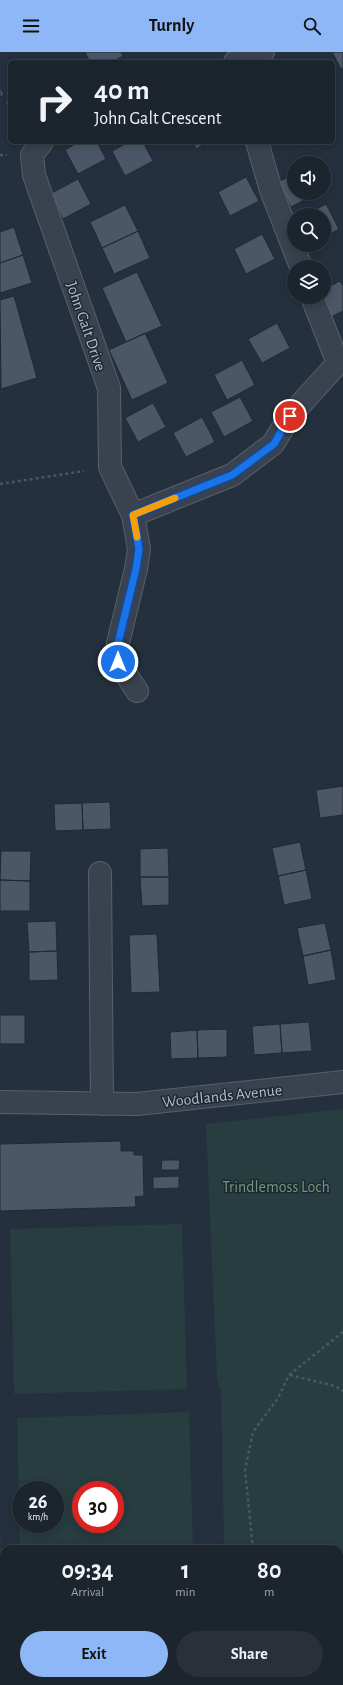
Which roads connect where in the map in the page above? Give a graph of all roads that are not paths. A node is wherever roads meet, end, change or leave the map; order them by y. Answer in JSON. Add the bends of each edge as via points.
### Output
{"nodes":[{"id":1,"x":262,"y":52,"type":"edge"},
{"id":2,"x":240,"y":60,"type":"edge"},
{"id":3,"x":40,"y":144,"type":"edge"},
{"id":4,"x":258,"y":144,"type":"edge"},
{"id":5,"x":298,"y":260,"type":"edge"},
{"id":6,"x":315,"y":304,"type":"edge"},
{"id":7,"x":340,"y":362,"type":"edge"},
{"id":8,"x":133,"y":515,"type":"junction"},
{"id":9,"x":137,"y":691,"type":"dead end"},
{"id":10,"x":100,"y":873,"type":"dead end"},
{"id":11,"x":343,"y":1082,"type":"edge"},
{"id":12,"x":0,"y":1102,"type":"edge"},
{"id":13,"x":102,"y":1104,"type":"junction"}],
"edges":[{"from":1,"to":2,"type":"street"},
{"from":3,"to":8,"type":"street","name":"John Galt Drive","via":[[32,155],[34,175],[109,388],[110,467]]},
{"from":4,"to":5,"type":"street","via":[[271,190]]},
{"from":6,"to":7,"type":"street"},
{"from":7,"to":8,"type":"street","via":[[290,416],[274,444],[232,475]]},
{"from":8,"to":9,"type":"street","name":"John Galt Drive","via":[[139,549],[118,643],[118,662]]},
{"from":10,"to":13,"type":"street"},
{"from":11,"to":13,"type":"street","name":"Woodlands Avenue","via":[[137,1104]]},
{"from":12,"to":13,"type":"street","name":"Woodlands Avenue"}]}
